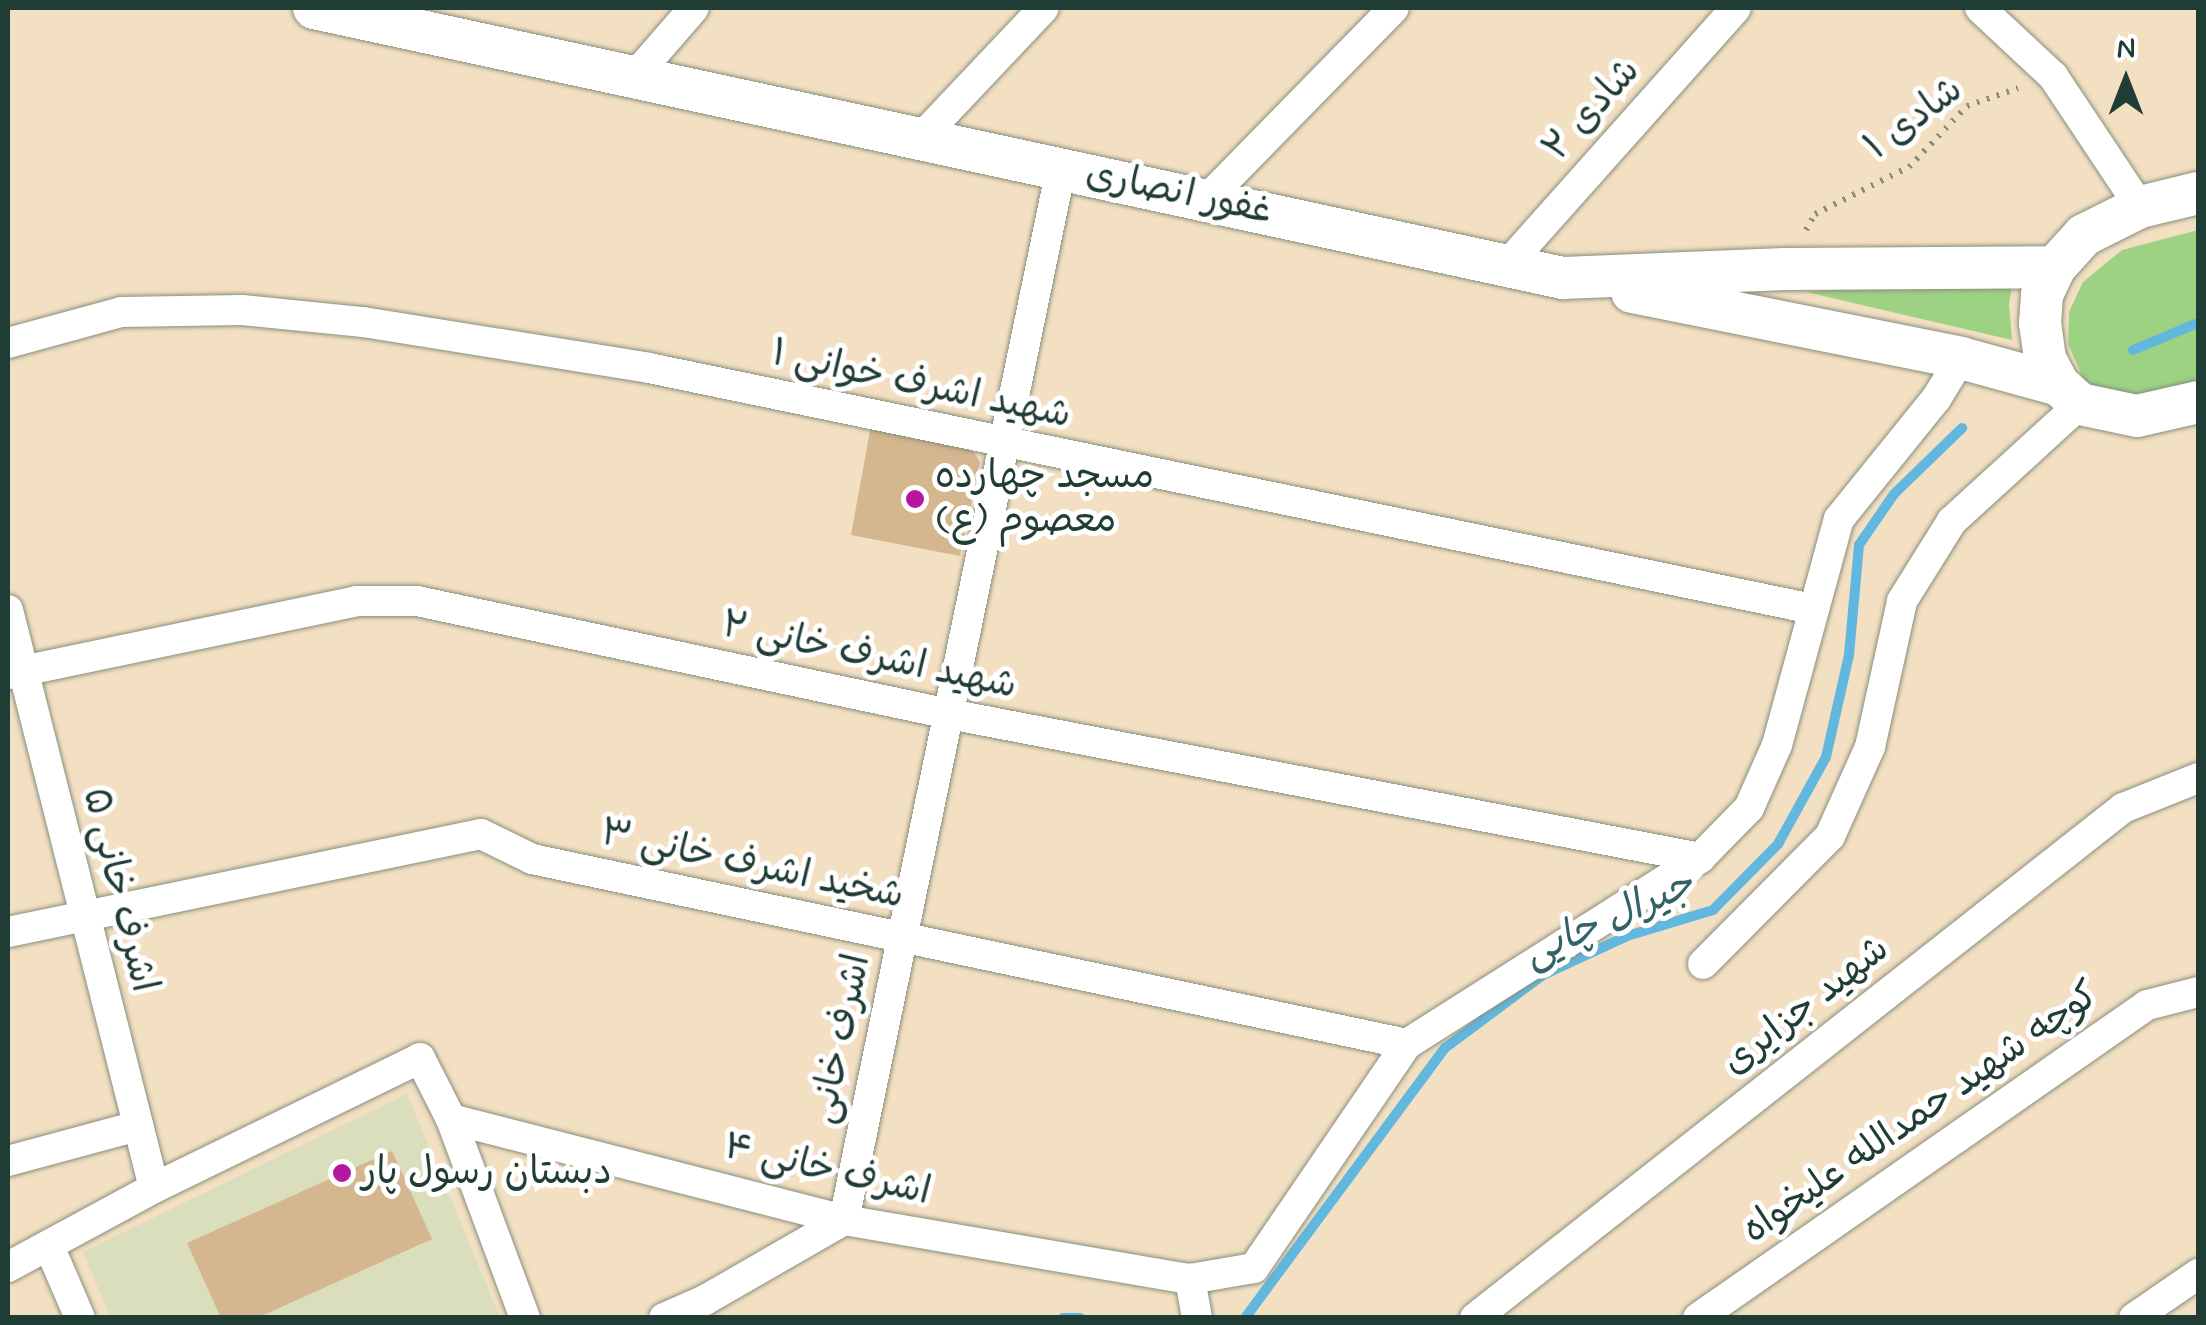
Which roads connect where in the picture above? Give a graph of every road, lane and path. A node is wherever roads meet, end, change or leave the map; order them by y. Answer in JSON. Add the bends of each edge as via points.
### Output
{"nodes":[{"id":1,"x":314,"y":8,"type":"edge"},
{"id":2,"x":694,"y":8,"type":"edge"},
{"id":3,"x":1044,"y":8,"type":"edge"},
{"id":4,"x":1394,"y":8,"type":"edge"},
{"id":5,"x":1736,"y":8,"type":"edge"},
{"id":6,"x":1980,"y":8,"type":"edge"},
{"id":7,"x":2053,"y":76,"type":"junction"},
{"id":8,"x":634,"y":77,"type":"junction"},
{"id":9,"x":920,"y":140,"type":"junction"},
{"id":10,"x":1062,"y":168,"type":"junction"},
{"id":11,"x":2198,"y":193,"type":"edge"},
{"id":12,"x":1207,"y":199,"type":"junction"},
{"id":13,"x":2140,"y":207,"type":"junction"},
{"id":14,"x":1507,"y":265,"type":"junction"},
{"id":15,"x":2054,"y":267,"type":"junction"},
{"id":16,"x":1785,"y":269,"type":"junction"},
{"id":17,"x":1563,"y":278,"type":"junction"},
{"id":18,"x":8,"y":344,"type":"edge"},
{"id":19,"x":1961,"y":358,"type":"junction"},
{"id":20,"x":2070,"y":394,"type":"junction"},
{"id":21,"x":2198,"y":402,"type":"edge"},
{"id":22,"x":1002,"y":443,"type":"junction"},
{"id":23,"x":1813,"y":609,"type":"junction"},
{"id":24,"x":8,"y":610,"type":"edge"},
{"id":25,"x":15,"y":672,"type":"edge"},
{"id":26,"x":949,"y":714,"type":"junction"},
{"id":27,"x":2198,"y":778,"type":"edge"},
{"id":28,"x":1700,"y":858,"type":"junction"},
{"id":29,"x":84,"y":914,"type":"junction"},
{"id":30,"x":8,"y":932,"type":"edge"},
{"id":31,"x":904,"y":938,"type":"junction"},
{"id":32,"x":1704,"y":964,"type":"dead end"},
{"id":33,"x":2198,"y":992,"type":"edge"},
{"id":34,"x":1406,"y":1044,"type":"junction"},
{"id":35,"x":451,"y":1119,"type":"junction"},
{"id":36,"x":138,"y":1126,"type":"junction"},
{"id":37,"x":8,"y":1162,"type":"edge"},
{"id":38,"x":154,"y":1188,"type":"junction"},
{"id":39,"x":844,"y":1220,"type":"junction"},
{"id":40,"x":50,"y":1246,"type":"junction"},
{"id":41,"x":8,"y":1267,"type":"edge"},
{"id":42,"x":2198,"y":1274,"type":"edge"},
{"id":43,"x":1194,"y":1301,"type":"edge"},
{"id":44,"x":80,"y":1318,"type":"edge"},
{"id":45,"x":524,"y":1318,"type":"edge"},
{"id":46,"x":664,"y":1318,"type":"edge"},
{"id":47,"x":1476,"y":1318,"type":"edge"},
{"id":48,"x":1698,"y":1318,"type":"edge"},
{"id":49,"x":2134,"y":1318,"type":"edge"}],
"edges":[{"from":1,"to":8,"type":"street","name":"غفور انصاری"},
{"from":2,"to":8,"type":"street"},
{"from":3,"to":9,"type":"street"},
{"from":4,"to":12,"type":"street"},
{"from":5,"to":14,"type":"street","name":"شادی ۲"},
{"from":6,"to":7,"type":"street"},
{"from":7,"to":13,"type":"street"},
{"from":7,"to":16,"type":"path","name":"شادی ۱","via":[[1967,106],[1909,167],[1815,214]]},
{"from":8,"to":9,"type":"street","name":"غفور انصاری"},
{"from":9,"to":10,"type":"street","name":"غفور انصاری"},
{"from":10,"to":12,"type":"street","name":"غفور انصاری"},
{"from":10,"to":22,"type":"street","name":"اشرف خانی"},
{"from":11,"to":13,"type":"street"},
{"from":12,"to":14,"type":"street","name":"غفور انصاری"},
{"from":13,"to":15,"type":"street","via":[[2084,235]]},
{"from":14,"to":17,"type":"street","name":"غفور انصاری"},
{"from":15,"to":16,"type":"street","name":"غفور انصاری"},
{"from":15,"to":20,"type":"street","via":[[2040,323],[2045,359]]},
{"from":16,"to":17,"type":"street","name":"غفور انصاری"},
{"from":17,"to":19,"type":"street"},
{"from":18,"to":22,"type":"street","name":"شهید اشرف خوانی ۱","via":[[121,312],[242,310],[363,322],[649,368]]},
{"from":19,"to":20,"type":"street"},
{"from":19,"to":23,"type":"street","via":[[1840,519]]},
{"from":20,"to":21,"type":"street","via":[[2137,416]]},
{"from":20,"to":32,"type":"street","via":[[1952,521],[1902,601],[1870,747],[1830,836]]},
{"from":22,"to":23,"type":"street","name":"شهید اشرف خوانی ۱"},
{"from":22,"to":26,"type":"street","name":"اشرف خانی"},
{"from":23,"to":28,"type":"street","via":[[1777,744],[1750,808]]},
{"from":24,"to":25,"type":"street","name":"اشرف خانی ۵"},
{"from":25,"to":26,"type":"street","name":"شهید اشرف خانی ۲","via":[[356,600],[417,601]]},
{"from":25,"to":29,"type":"street","name":"اشرف خانی ۵"},
{"from":26,"to":28,"type":"street","name":"شهید اشرف خانی ۲"},
{"from":26,"to":31,"type":"street","name":"اشرف خانی"},
{"from":27,"to":47,"type":"street","name":"شهید جزایری","via":[[2124,808]]},
{"from":28,"to":34,"type":"street"},
{"from":29,"to":30,"type":"street","name":"شخید اشرف خانی ۳"},
{"from":29,"to":31,"type":"street","name":"شخید اشرف خانی ۳","via":[[481,834],[532,859]]},
{"from":29,"to":36,"type":"street","name":"اشرف خانی ۵"},
{"from":31,"to":34,"type":"street","name":"شخید اشرف خانی ۳"},
{"from":31,"to":39,"type":"street","name":"اشرف خانی"},
{"from":33,"to":48,"type":"street","name":"کوچه شهید حمدالله علیخواه","via":[[2147,1005]]},
{"from":34,"to":43,"type":"street","name":"اشرف خانی ۴","via":[[1254,1268]]},
{"from":35,"to":38,"type":"street","via":[[420,1058]]},
{"from":35,"to":39,"type":"street","name":"اشرف خانی ۴"},
{"from":35,"to":45,"type":"street"},
{"from":36,"to":37,"type":"street"},
{"from":36,"to":38,"type":"street","name":"اشرف خانی ۵"},
{"from":38,"to":40,"type":"street"},
{"from":39,"to":43,"type":"street","name":"اشرف خانی ۴"},
{"from":39,"to":46,"type":"street"},
{"from":40,"to":41,"type":"street"},
{"from":40,"to":44,"type":"street"},
{"from":42,"to":49,"type":"street"}]}
